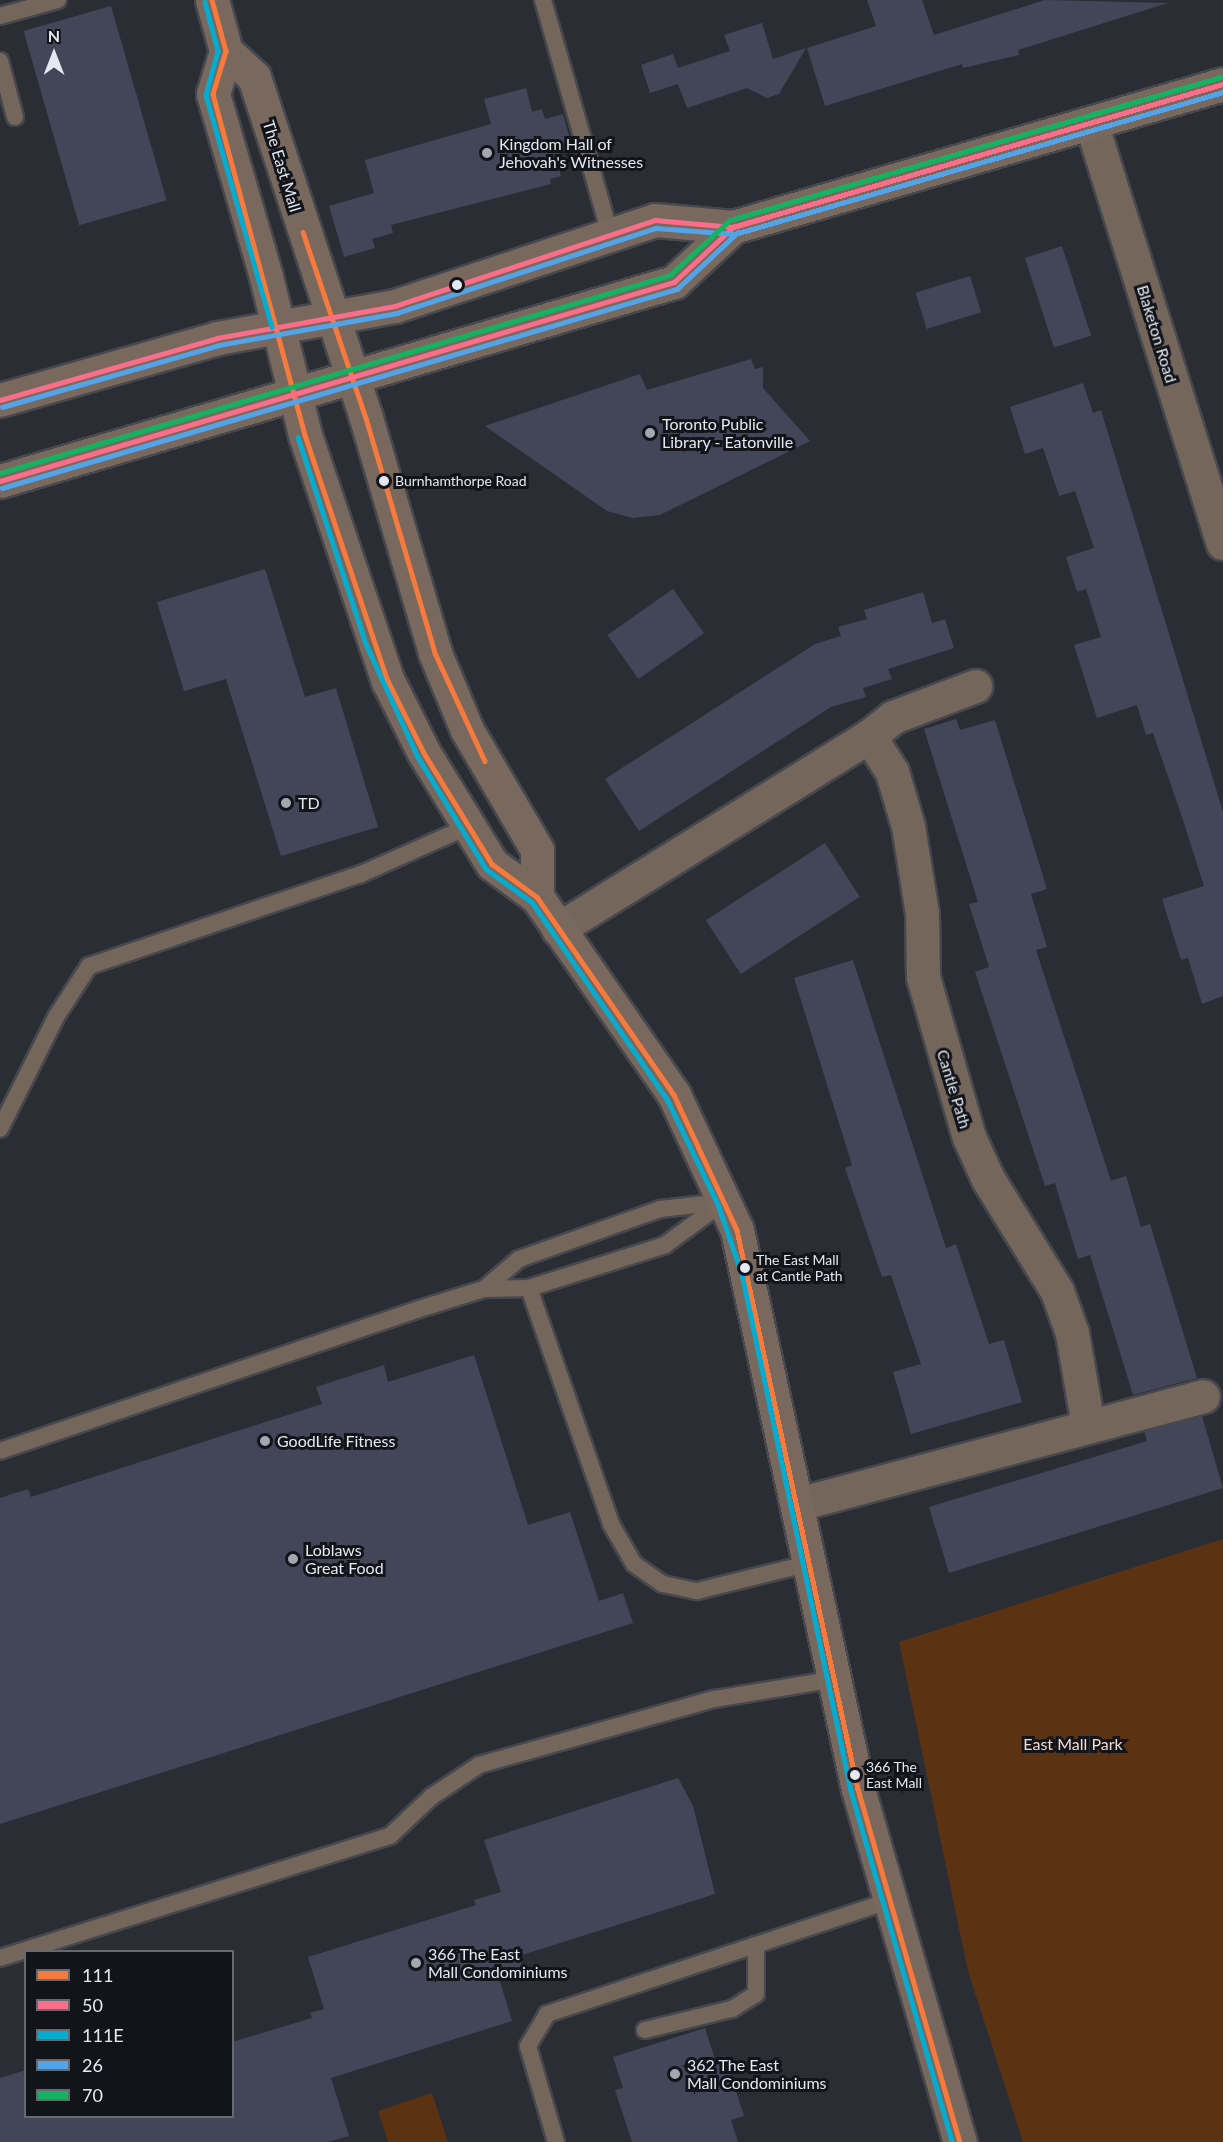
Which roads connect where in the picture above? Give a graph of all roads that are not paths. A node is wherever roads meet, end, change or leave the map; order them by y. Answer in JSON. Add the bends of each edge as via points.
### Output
{"nodes":[{"id":1,"x":58,"y":0,"type":"edge"},
{"id":2,"x":212,"y":0,"type":"edge"},
{"id":3,"x":543,"y":0,"type":"edge"},
{"id":4,"x":0,"y":16,"type":"edge"},
{"id":5,"x":225,"y":51,"type":"junction"},
{"id":6,"x":0,"y":61,"type":"edge"},
{"id":7,"x":1223,"y":84,"type":"edge"},
{"id":8,"x":15,"y":117,"type":"dead end"},
{"id":9,"x":1092,"y":126,"type":"junction"},
{"id":10,"x":733,"y":227,"type":"junction"},
{"id":11,"x":610,"y":232,"type":"junction"},
{"id":12,"x":329,"y":315,"type":"junction"},
{"id":13,"x":279,"y":325,"type":"junction"},
{"id":14,"x":353,"y":378,"type":"junction"},
{"id":15,"x":295,"y":393,"type":"junction"},
{"id":16,"x":0,"y":400,"type":"edge"},
{"id":17,"x":0,"y":481,"type":"edge"},
{"id":18,"x":1223,"y":543,"type":"edge"},
{"id":19,"x":975,"y":686,"type":"dead end"},
{"id":20,"x":869,"y":736,"type":"junction"},
{"id":21,"x":466,"y":827,"type":"junction"},
{"id":22,"x":537,"y":897,"type":"junction"},
{"id":23,"x":558,"y":929,"type":"junction"},
{"id":24,"x":0,"y":1129,"type":"edge"},
{"id":25,"x":726,"y":1201,"type":"junction"},
{"id":26,"x":529,"y":1288,"type":"junction"},
{"id":27,"x":484,"y":1289,"type":"junction"},
{"id":28,"x":1203,"y":1396,"type":"dead end"},
{"id":29,"x":1088,"y":1426,"type":"junction"},
{"id":30,"x":0,"y":1451,"type":"edge"},
{"id":31,"x":798,"y":1504,"type":"junction"},
{"id":32,"x":811,"y":1563,"type":"junction"},
{"id":33,"x":836,"y":1679,"type":"junction"},
{"id":34,"x":888,"y":1901,"type":"junction"},
{"id":35,"x":756,"y":1945,"type":"junction"},
{"id":36,"x":24,"y":1950,"type":"edge"},
{"id":37,"x":26,"y":1950,"type":"edge"},
{"id":38,"x":0,"y":1958,"type":"edge"},
{"id":39,"x":645,"y":2030,"type":"dead end"},
{"id":40,"x":556,"y":2142,"type":"edge"},
{"id":41,"x":960,"y":2142,"type":"edge"}],
"edges":[{"from":1,"to":4,"type":"lane"},
{"from":2,"to":5,"type":"main road"},
{"from":3,"to":11,"type":"lane"},
{"from":5,"to":12,"type":"main road","name":"The East Mall","via":[[254,77]]},
{"from":5,"to":13,"type":"main road","via":[[213,94]]},
{"from":6,"to":8,"type":"lane"},
{"from":7,"to":9,"type":"main road"},
{"from":9,"to":10,"type":"main road"},
{"from":9,"to":18,"type":"street","name":"Blaketon Road"},
{"from":10,"to":11,"type":"main road","via":[[655,220]]},
{"from":10,"to":14,"type":"main road","via":[[674,282]]},
{"from":11,"to":12,"type":"main road","via":[[395,306]]},
{"from":12,"to":13,"type":"main road"},
{"from":12,"to":14,"type":"main road","name":"The East Mall"},
{"from":13,"to":15,"type":"main road"},
{"from":13,"to":16,"type":"main road"},
{"from":14,"to":15,"type":"main road"},
{"from":14,"to":22,"type":"main road","name":"The East Mall","via":[[435,653],[467,730],[537,850]]},
{"from":15,"to":17,"type":"main road"},
{"from":15,"to":21,"type":"main road","via":[[388,681]]},
{"from":19,"to":20,"type":"street","via":[[919,704]]},
{"from":20,"to":23,"type":"street"},
{"from":20,"to":29,"type":"street","name":"Cantle Path","via":[[892,772],[908,826],[922,913],[923,977],[969,1137],[988,1179],[1057,1291],[1072,1333]]},
{"from":21,"to":22,"type":"main road","via":[[492,864]]},
{"from":21,"to":24,"type":"lane","via":[[361,874],[89,966],[56,1017]]},
{"from":22,"to":23,"type":"main road"},
{"from":23,"to":25,"type":"main road","via":[[674,1095]]},
{"from":25,"to":26,"type":"lane","via":[[665,1245]]},
{"from":25,"to":27,"type":"lane","via":[[660,1209],[519,1259]]},
{"from":25,"to":31,"type":"main road","via":[[749,1272]]},
{"from":26,"to":27,"type":"lane"},
{"from":26,"to":32,"type":"lane","via":[[611,1524],[634,1564],[663,1584],[697,1591]]},
{"from":27,"to":30,"type":"lane"},
{"from":28,"to":29,"type":"street"},
{"from":29,"to":31,"type":"street"},
{"from":31,"to":32,"type":"main road"},
{"from":32,"to":33,"type":"main road"},
{"from":33,"to":34,"type":"main road","via":[[858,1790]]},
{"from":33,"to":37,"type":"lane","via":[[714,1699],[479,1765],[431,1797],[390,1836]]},
{"from":34,"to":35,"type":"lane"},
{"from":34,"to":41,"type":"main road"},
{"from":35,"to":39,"type":"lane","via":[[756,1994],[732,2009]]},
{"from":35,"to":40,"type":"lane","via":[[547,2014],[528,2046]]},
{"from":36,"to":38,"type":"lane"}]}
